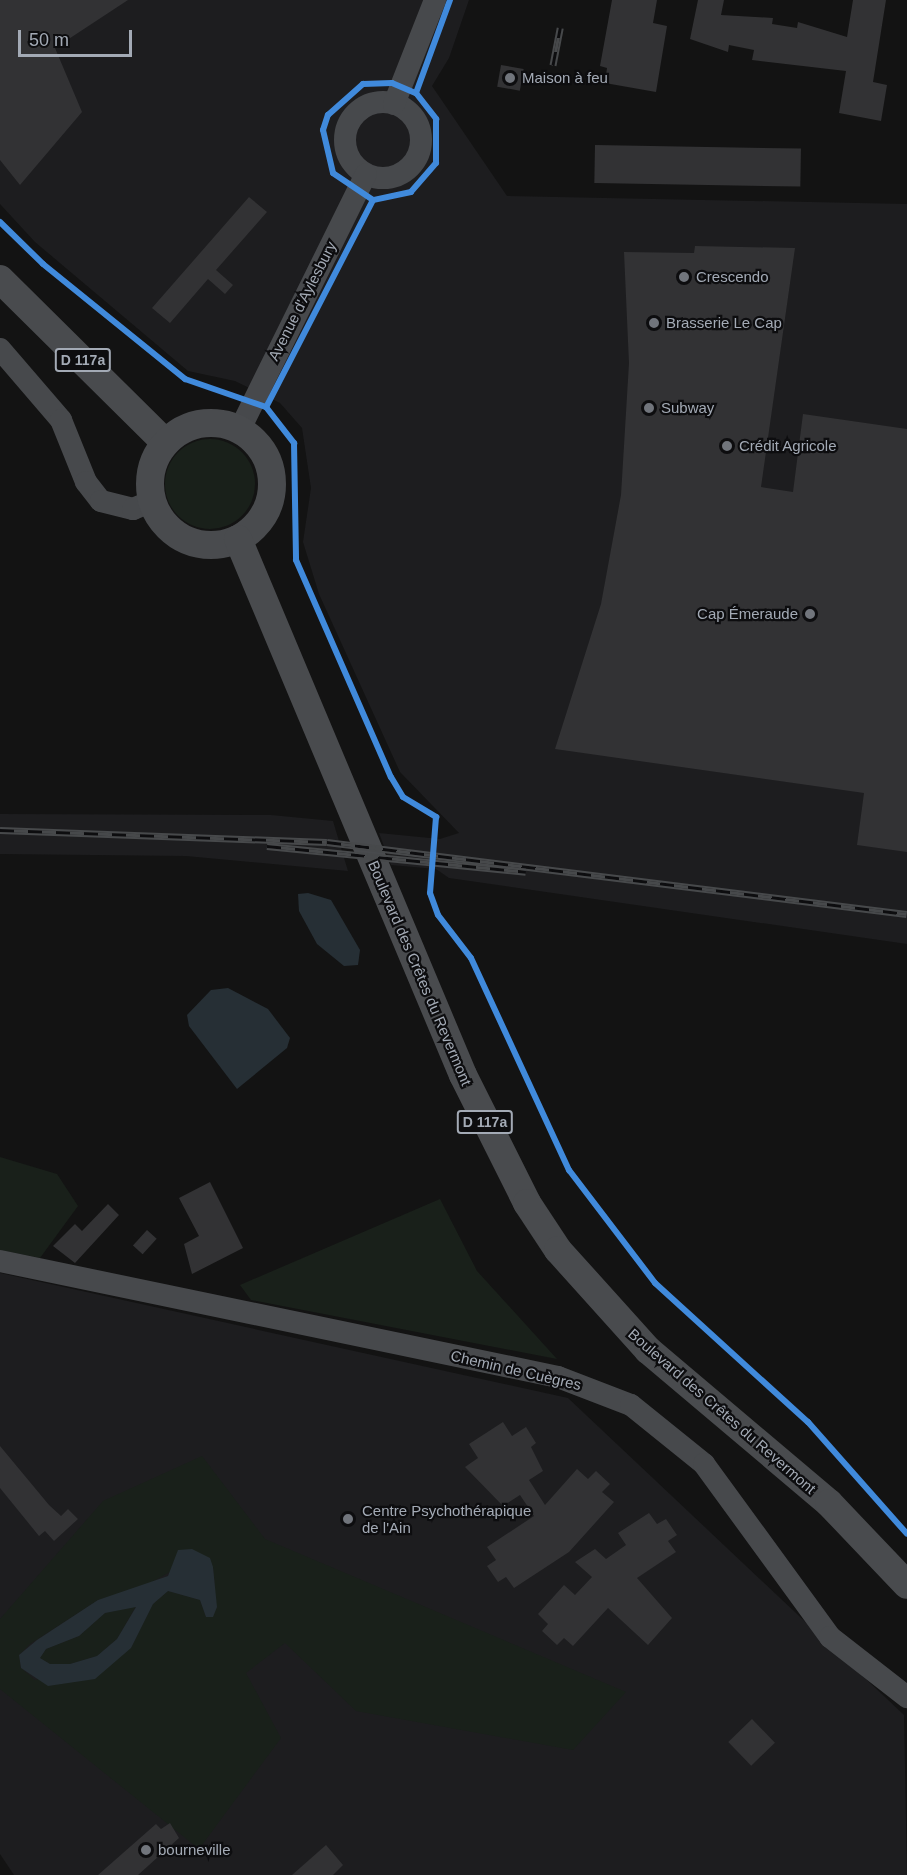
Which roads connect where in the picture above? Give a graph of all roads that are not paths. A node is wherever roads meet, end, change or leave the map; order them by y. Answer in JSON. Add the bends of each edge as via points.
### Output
{"nodes":[{"id":1,"x":435,"y":0,"type":"edge"},
{"id":2,"x":394,"y":104,"type":"junction"},
{"id":3,"x":366,"y":174,"type":"junction"},
{"id":4,"x":0,"y":279,"type":"edge"},
{"id":5,"x":0,"y":350,"type":"edge"},
{"id":6,"x":240,"y":429,"type":"junction"},
{"id":7,"x":165,"y":442,"type":"junction"},
{"id":8,"x":152,"y":501,"type":"junction"},
{"id":9,"x":238,"y":539,"type":"junction"},
{"id":10,"x":0,"y":1261,"type":"edge"},
{"id":11,"x":907,"y":1585,"type":"edge"},
{"id":12,"x":907,"y":1697,"type":"edge"}],
"edges":[{"from":1,"to":2,"type":"street"},
{"from":2,"to":3,"type":"street","via":[[362,108],[347,129],[348,155]]},
{"from":2,"to":3,"type":"street","via":[[418,125],[417,158],[388,178]]},
{"from":3,"to":6,"type":"street","name":"Avenue d'Aylesbury"},
{"from":4,"to":7,"type":"main road","number":"D 117a"},
{"from":5,"to":8,"type":"street","via":[[61,420],[86,482],[101,501],[133,509]]},
{"from":6,"to":7,"type":"main road","via":[[201,423]]},
{"from":6,"to":9,"type":"main road","via":[[267,456],[272,494],[260,520]]},
{"from":7,"to":8,"type":"main road","via":[[154,460]]},
{"from":8,"to":9,"type":"main road","via":[[177,535],[196,543]]},
{"from":9,"to":11,"type":"main road","name":"Boulevard des Crêtes du Revermont","number":"D 117a","via":[[463,1075],[527,1203],[558,1250],[648,1350],[829,1503]]},
{"from":10,"to":12,"type":"street","name":"Chemin de Cuègres","via":[[558,1377],[621,1400],[662,1425],[704,1464],[830,1637]]}]}
